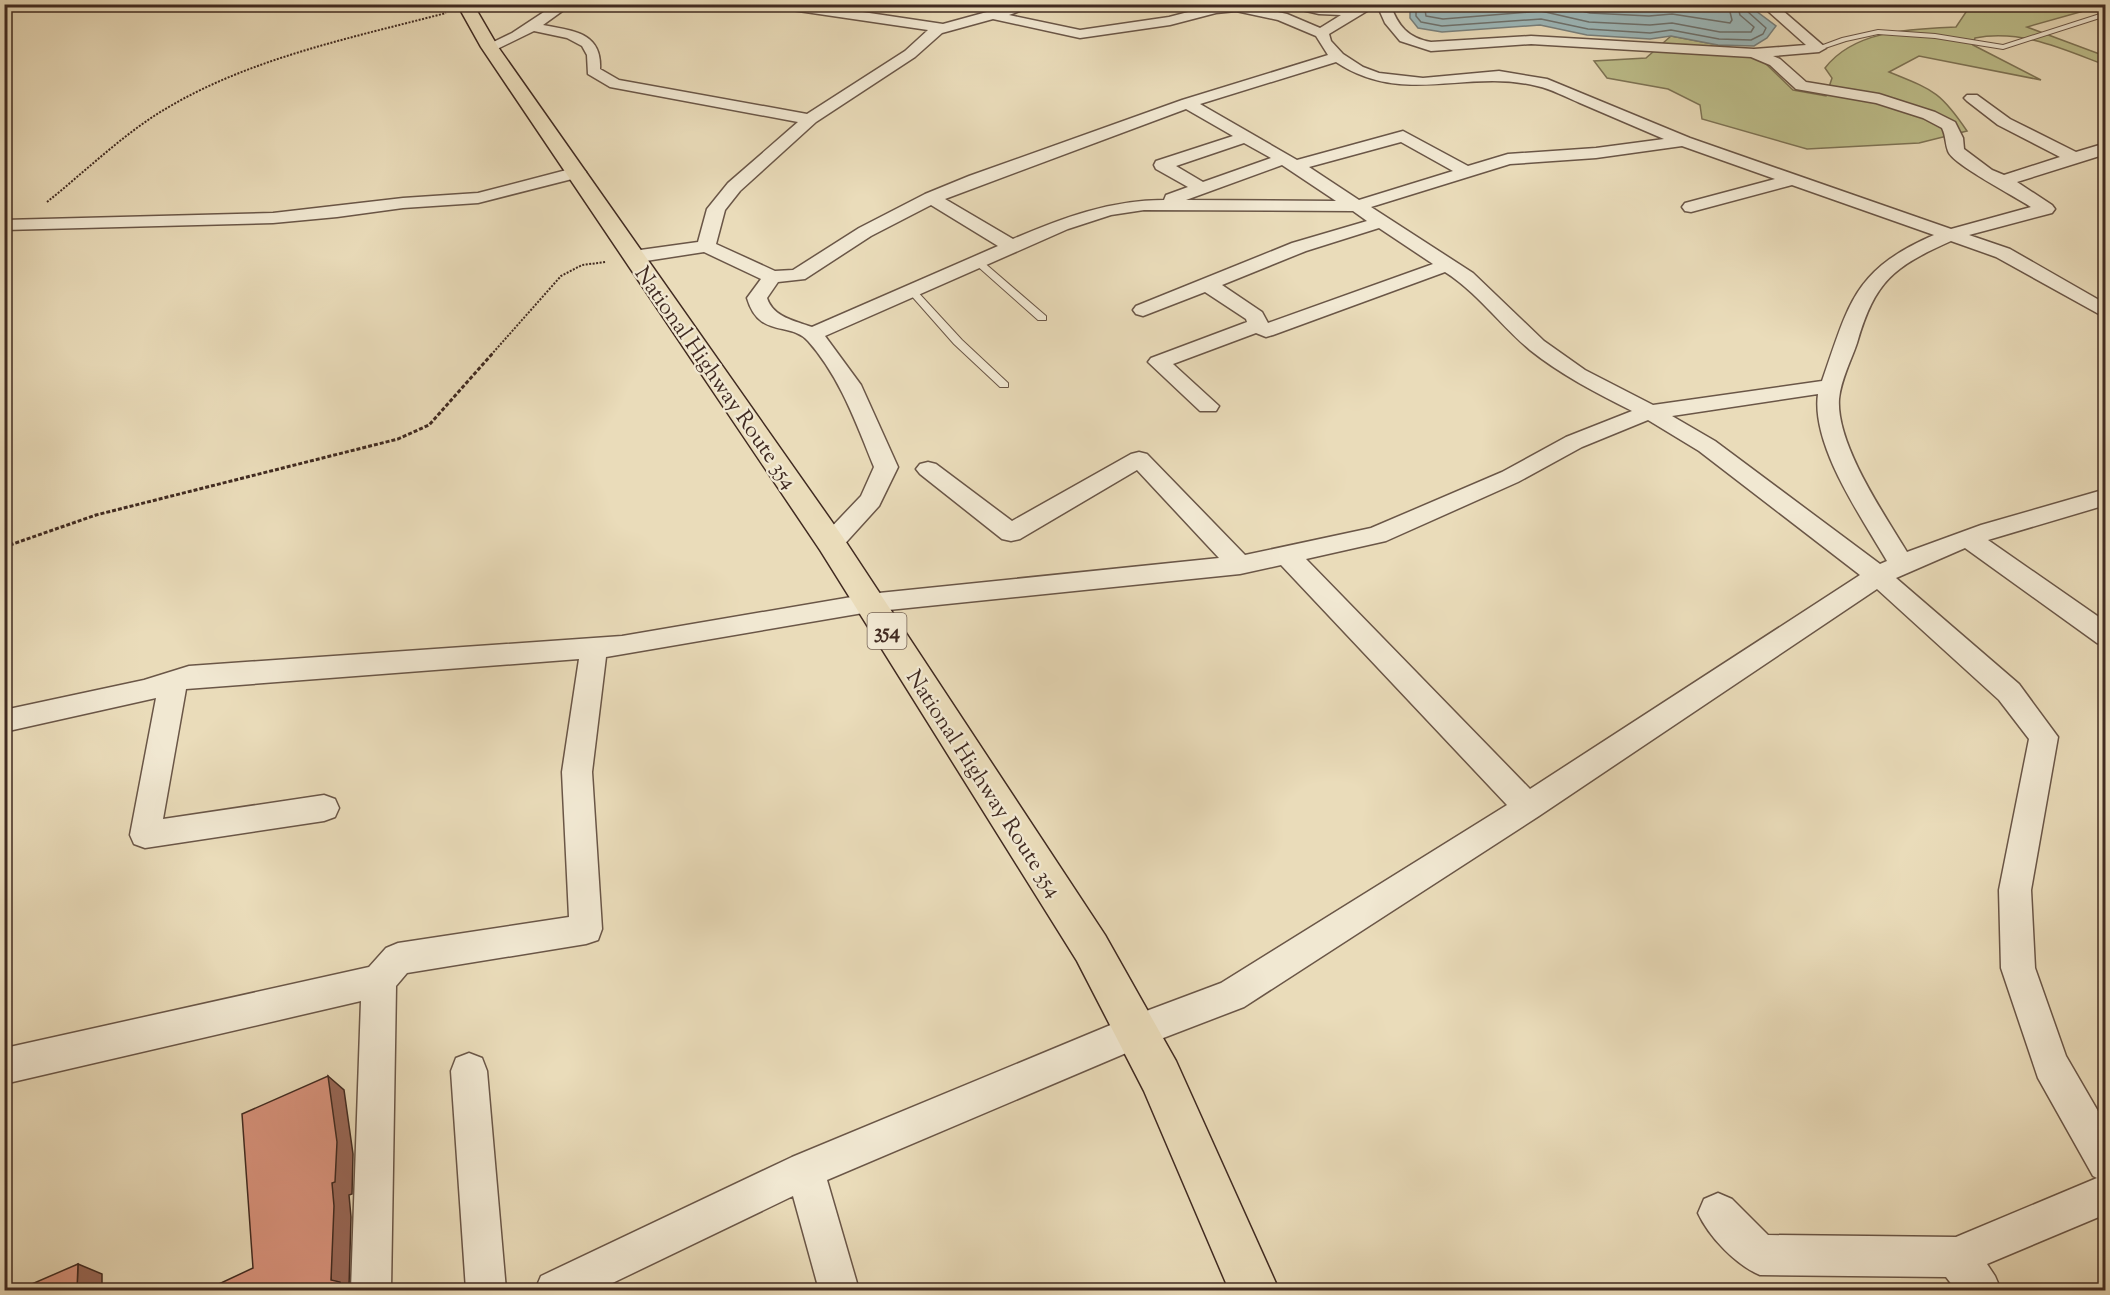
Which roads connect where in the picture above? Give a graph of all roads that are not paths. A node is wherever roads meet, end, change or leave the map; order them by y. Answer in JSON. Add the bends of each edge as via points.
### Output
{"nodes":[{"id":1,"x":566,"y":4,"type":"edge"},
{"id":2,"x":778,"y":4,"type":"edge"},
{"id":3,"x":1033,"y":4,"type":"edge"},
{"id":4,"x":1282,"y":4,"type":"edge"},
{"id":5,"x":1383,"y":4,"type":"edge"},
{"id":6,"x":1766,"y":4,"type":"edge"},
{"id":7,"x":466,"y":6,"type":"edge"},
{"id":8,"x":1366,"y":8,"type":"edge"},
{"id":9,"x":2106,"y":14,"type":"edge"},
{"id":10,"x":993,"y":15,"type":"junction"},
{"id":11,"x":534,"y":27,"type":"junction"},
{"id":12,"x":941,"y":28,"type":"junction"},
{"id":13,"x":1322,"y":34,"type":"junction"},
{"id":14,"x":490,"y":46,"type":"junction"},
{"id":15,"x":1819,"y":48,"type":"junction"},
{"id":16,"x":1754,"y":53,"type":"junction"},
{"id":17,"x":1338,"y":57,"type":"junction"},
{"id":18,"x":1972,"y":98,"type":"dead end"},
{"id":19,"x":1187,"y":103,"type":"junction"},
{"id":20,"x":810,"y":119,"type":"junction"},
{"id":21,"x":1246,"y":137,"type":"junction"},
{"id":22,"x":1683,"y":141,"type":"junction"},
{"id":23,"x":2106,"y":148,"type":"edge"},
{"id":24,"x":2074,"y":158,"type":"junction"},
{"id":25,"x":1290,"y":162,"type":"junction"},
{"id":26,"x":578,"y":172,"type":"junction"},
{"id":27,"x":1467,"y":172,"type":"junction"},
{"id":28,"x":1793,"y":179,"type":"junction"},
{"id":29,"x":2003,"y":181,"type":"junction"},
{"id":30,"x":1201,"y":188,"type":"junction"},
{"id":31,"x":931,"y":198,"type":"junction"},
{"id":32,"x":1154,"y":205,"type":"junction"},
{"id":33,"x":1357,"y":207,"type":"junction"},
{"id":34,"x":1691,"y":207,"type":"dead end"},
{"id":35,"x":1381,"y":222,"type":"junction"},
{"id":36,"x":13,"y":224,"type":"edge"},
{"id":37,"x":1953,"y":234,"type":"junction"},
{"id":38,"x":706,"y":246,"type":"junction"},
{"id":39,"x":1013,"y":247,"type":"junction"},
{"id":40,"x":633,"y":257,"type":"junction"},
{"id":41,"x":978,"y":262,"type":"junction"},
{"id":42,"x":1447,"y":265,"type":"junction"},
{"id":43,"x":772,"y":277,"type":"junction"},
{"id":44,"x":1207,"y":284,"type":"junction"},
{"id":45,"x":912,"y":291,"type":"junction"},
{"id":46,"x":1143,"y":310,"type":"dead end"},
{"id":47,"x":2106,"y":312,"type":"edge"},
{"id":48,"x":1042,"y":318,"type":"dead end"},
{"id":49,"x":1258,"y":325,"type":"junction"},
{"id":50,"x":813,"y":334,"type":"junction"},
{"id":51,"x":1004,"y":385,"type":"dead end"},
{"id":52,"x":1832,"y":386,"type":"junction"},
{"id":53,"x":1208,"y":406,"type":"dead end"},
{"id":54,"x":1650,"y":412,"type":"junction"},
{"id":55,"x":928,"y":469,"type":"dead end"},
{"id":56,"x":2106,"y":497,"type":"edge"},
{"id":57,"x":1969,"y":539,"type":"junction"},
{"id":58,"x":831,"y":543,"type":"junction"},
{"id":59,"x":1287,"y":555,"type":"junction"},
{"id":60,"x":1240,"y":565,"type":"junction"},
{"id":61,"x":1890,"y":570,"type":"junction"},
{"id":62,"x":869,"y":603,"type":"junction"},
{"id":63,"x":2106,"y":636,"type":"edge"},
{"id":64,"x":594,"y":648,"type":"junction"},
{"id":65,"x":173,"y":682,"type":"junction"},
{"id":66,"x":4,"y":721,"type":"edge"},
{"id":67,"x":1528,"y":807,"type":"junction"},
{"id":68,"x":324,"y":808,"type":"dead end"},
{"id":69,"x":379,"y":981,"type":"junction"},
{"id":70,"x":1137,"y":1031,"type":"junction"},
{"id":71,"x":4,"y":1066,"type":"edge"},
{"id":72,"x":468,"y":1071,"type":"dead end"},
{"id":73,"x":2106,"y":1163,"type":"edge"},
{"id":74,"x":805,"y":1170,"type":"junction"},
{"id":75,"x":2106,"y":1194,"type":"edge"},
{"id":76,"x":1718,"y":1213,"type":"dead end"},
{"id":77,"x":1956,"y":1257,"type":"junction"},
{"id":78,"x":371,"y":1290,"type":"edge"},
{"id":79,"x":486,"y":1290,"type":"edge"},
{"id":80,"x":555,"y":1290,"type":"edge"},
{"id":81,"x":839,"y":1290,"type":"edge"},
{"id":82,"x":1254,"y":1290,"type":"edge"},
{"id":83,"x":1981,"y":1290,"type":"edge"}],
"edges":[{"from":1,"to":11,"type":"street"},
{"from":2,"to":12,"type":"street"},
{"from":3,"to":10,"type":"street"},
{"from":4,"to":8,"type":"street"},
{"from":5,"to":16,"type":"street","via":[[1392,26],[1402,36],[1415,44],[1440,48],[1529,40]]},
{"from":6,"to":15,"type":"street"},
{"from":7,"to":14,"type":"highway","name":"National Highway Route 354","number":"354"},
{"from":8,"to":13,"type":"street"},
{"from":9,"to":15,"type":"lane","via":[[2003,47],[1878,32]]},
{"from":10,"to":12,"type":"street"},
{"from":10,"to":13,"type":"street","via":[[1080,34],[1170,21],[1215,9],[1242,8],[1282,17]]},
{"from":11,"to":14,"type":"street"},
{"from":11,"to":20,"type":"street","via":[[588,43],[594,55],[593,70],[615,84]]},
{"from":12,"to":20,"type":"street","via":[[910,54]]},
{"from":13,"to":17,"type":"street"},
{"from":14,"to":26,"type":"highway","name":"National Highway Route 354","number":"354"},
{"from":15,"to":16,"type":"street"},
{"from":16,"to":29,"type":"street","via":[[1775,62],[1801,86],[1879,99],[1949,125],[1956,151],[1986,174]]},
{"from":17,"to":19,"type":"street"},
{"from":17,"to":22,"type":"street","via":[[1358,70],[1398,80],[1423,82],[1499,75],[1542,82]]},
{"from":18,"to":24,"type":"street","via":[[2004,122]]},
{"from":19,"to":21,"type":"street"},
{"from":19,"to":31,"type":"street"},
{"from":20,"to":38,"type":"street","via":[[734,187],[716,210]]},
{"from":21,"to":25,"type":"street"},
{"from":21,"to":30,"type":"street","via":[[1162,165]]},
{"from":22,"to":27,"type":"street","via":[[1596,153],[1508,159]]},
{"from":22,"to":28,"type":"street"},
{"from":23,"to":24,"type":"street"},
{"from":24,"to":29,"type":"street"},
{"from":25,"to":27,"type":"street","via":[[1402,136]]},
{"from":25,"to":30,"type":"street"},
{"from":25,"to":33,"type":"street"},
{"from":26,"to":36,"type":"street","via":[[478,198],[273,218]]},
{"from":26,"to":40,"type":"highway","name":"National Highway Route 354","number":"354"},
{"from":27,"to":33,"type":"street"},
{"from":28,"to":34,"type":"street"},
{"from":28,"to":37,"type":"street"},
{"from":29,"to":37,"type":"street","via":[[2046,209]]},
{"from":30,"to":32,"type":"street"},
{"from":31,"to":39,"type":"street"},
{"from":31,"to":43,"type":"street","via":[[865,232],[798,275]]},
{"from":32,"to":33,"type":"street"},
{"from":32,"to":39,"type":"street","via":[[1108,210]]},
{"from":33,"to":35,"type":"street"},
{"from":35,"to":42,"type":"street"},
{"from":35,"to":44,"type":"street","via":[[1299,248]]},
{"from":37,"to":47,"type":"street","via":[[2003,253]]},
{"from":37,"to":52,"type":"street","via":[[1906,257],[1881,276],[1864,296]]},
{"from":38,"to":40,"type":"street"},
{"from":38,"to":43,"type":"street"},
{"from":39,"to":41,"type":"street"},
{"from":40,"to":58,"type":"highway","name":"National Highway Route 354","number":"354"},
{"from":41,"to":45,"type":"street"},
{"from":41,"to":48,"type":"lane"},
{"from":42,"to":49,"type":"street","via":[[1266,331]]},
{"from":42,"to":54,"type":"street","via":[[1467,277],[1537,345],[1578,374]]},
{"from":43,"to":50,"type":"street","via":[[757,298],[761,311]]},
{"from":44,"to":46,"type":"street"},
{"from":44,"to":49,"type":"street","via":[[1255,316]]},
{"from":45,"to":50,"type":"street"},
{"from":45,"to":51,"type":"lane"},
{"from":49,"to":53,"type":"street","via":[[1158,362]]},
{"from":50,"to":58,"type":"street","via":[[850,385],[886,467],[871,500]]},
{"from":52,"to":54,"type":"street"},
{"from":52,"to":61,"type":"street","via":[[1828,410],[1837,444]]},
{"from":54,"to":59,"type":"street","via":[[1574,442],[1510,477],[1377,535]]},
{"from":54,"to":61,"type":"street"},
{"from":55,"to":60,"type":"street","via":[[1011,533],[1139,459]]},
{"from":56,"to":57,"type":"street"},
{"from":57,"to":61,"type":"street"},
{"from":57,"to":63,"type":"street"},
{"from":58,"to":62,"type":"highway","name":"National Highway Route 354","number":"354"},
{"from":59,"to":60,"type":"street"},
{"from":59,"to":67,"type":"street"},
{"from":60,"to":62,"type":"street"},
{"from":61,"to":67,"type":"street"},
{"from":61,"to":73,"type":"street","via":[[2009,692],[2044,737],[2015,890],[2018,968],[2051,1065]]},
{"from":62,"to":64,"type":"street"},
{"from":62,"to":70,"type":"highway","name":"National Highway Route 354","number":"354","via":[[1085,939]]},
{"from":64,"to":65,"type":"street","via":[[189,677]]},
{"from":64,"to":69,"type":"street","via":[[577,772],[586,929],[398,959]]},
{"from":65,"to":66,"type":"street"},
{"from":65,"to":68,"type":"street","via":[[145,835]]},
{"from":67,"to":70,"type":"street","via":[[1232,995]]},
{"from":69,"to":71,"type":"street"},
{"from":69,"to":78,"type":"street"},
{"from":70,"to":74,"type":"street"},
{"from":70,"to":82,"type":"highway","name":"National Highway Route 354","number":"354"},
{"from":72,"to":79,"type":"street"},
{"from":74,"to":80,"type":"street"},
{"from":74,"to":81,"type":"street"},
{"from":75,"to":77,"type":"street"},
{"from":76,"to":77,"type":"street","via":[[1760,1255]]},
{"from":77,"to":83,"type":"street"}]}
